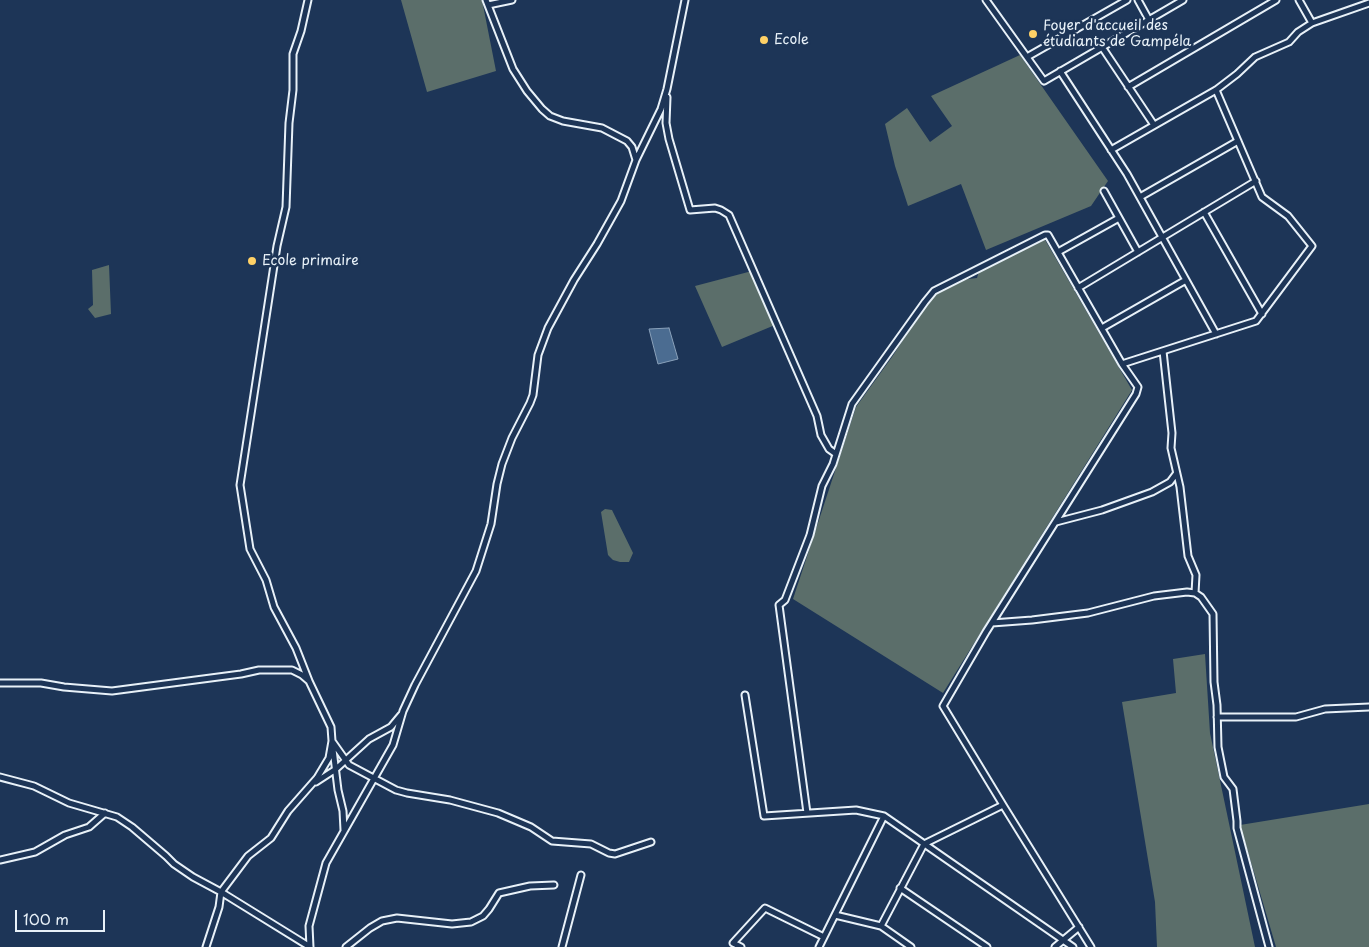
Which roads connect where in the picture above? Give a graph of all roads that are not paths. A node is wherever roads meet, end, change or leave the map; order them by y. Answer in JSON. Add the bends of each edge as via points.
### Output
{"nodes":[{"id":1,"x":308,"y":0,"type":"edge"},
{"id":2,"x":512,"y":0,"type":"edge"},
{"id":3,"x":685,"y":0,"type":"edge"},
{"id":4,"x":986,"y":0,"type":"edge"},
{"id":5,"x":1126,"y":0,"type":"edge"},
{"id":6,"x":1138,"y":0,"type":"edge"},
{"id":7,"x":1183,"y":0,"type":"edge"},
{"id":8,"x":1276,"y":0,"type":"edge"},
{"id":9,"x":1299,"y":0,"type":"edge"},
{"id":10,"x":487,"y":2,"type":"edge"},
{"id":11,"x":1267,"y":2,"type":"edge"},
{"id":12,"x":1369,"y":2,"type":"edge"},
{"id":13,"x":1149,"y":20,"type":"junction"},
{"id":14,"x":1312,"y":23,"type":"junction"},
{"id":15,"x":1102,"y":47,"type":"junction"},
{"id":16,"x":1027,"y":57,"type":"junction"},
{"id":17,"x":1060,"y":71,"type":"junction"},
{"id":18,"x":1128,"y":87,"type":"junction"},
{"id":19,"x":667,"y":89,"type":"junction"},
{"id":20,"x":1216,"y":90,"type":"junction"},
{"id":21,"x":1154,"y":125,"type":"junction"},
{"id":22,"x":1238,"y":141,"type":"junction"},
{"id":23,"x":1112,"y":150,"type":"junction"},
{"id":24,"x":636,"y":160,"type":"junction"},
{"id":25,"x":1256,"y":181,"type":"junction"},
{"id":26,"x":1104,"y":191,"type":"dead end"},
{"id":27,"x":1140,"y":197,"type":"junction"},
{"id":28,"x":1204,"y":212,"type":"junction"},
{"id":29,"x":1118,"y":218,"type":"junction"},
{"id":30,"x":1162,"y":237,"type":"junction"},
{"id":31,"x":1058,"y":252,"type":"junction"},
{"id":32,"x":1138,"y":252,"type":"junction"},
{"id":33,"x":1186,"y":280,"type":"junction"},
{"id":34,"x":1078,"y":288,"type":"junction"},
{"id":35,"x":1262,"y":314,"type":"junction"},
{"id":36,"x":1102,"y":328,"type":"junction"},
{"id":37,"x":1216,"y":334,"type":"junction"},
{"id":38,"x":1163,"y":351,"type":"junction"},
{"id":39,"x":1122,"y":364,"type":"junction"},
{"id":40,"x":836,"y":454,"type":"junction"},
{"id":41,"x":1176,"y":474,"type":"junction"},
{"id":42,"x":1055,"y":522,"type":"junction"},
{"id":43,"x":1196,"y":593,"type":"junction"},
{"id":44,"x":992,"y":623,"type":"junction"},
{"id":45,"x":309,"y":681,"type":"junction"},
{"id":46,"x":0,"y":683,"type":"edge"},
{"id":47,"x":745,"y":695,"type":"dead end"},
{"id":48,"x":1369,"y":707,"type":"edge"},
{"id":49,"x":403,"y":711,"type":"junction"},
{"id":50,"x":1217,"y":717,"type":"junction"},
{"id":51,"x":332,"y":741,"type":"junction"},
{"id":52,"x":346,"y":761,"type":"junction"},
{"id":53,"x":336,"y":769,"type":"junction"},
{"id":54,"x":0,"y":777,"type":"edge"},
{"id":55,"x":374,"y":779,"type":"junction"},
{"id":56,"x":309,"y":786,"type":"junction"},
{"id":57,"x":1003,"y":804,"type":"junction"},
{"id":58,"x":105,"y":813,"type":"junction"},
{"id":59,"x":807,"y":813,"type":"junction"},
{"id":60,"x":884,"y":816,"type":"junction"},
{"id":61,"x":344,"y":831,"type":"junction"},
{"id":62,"x":651,"y":842,"type":"dead end"},
{"id":63,"x":924,"y":844,"type":"junction"},
{"id":64,"x":0,"y":860,"type":"edge"},
{"id":65,"x":581,"y":875,"type":"dead end"},
{"id":66,"x":554,"y":885,"type":"dead end"},
{"id":67,"x":900,"y":888,"type":"junction"},
{"id":68,"x":221,"y":892,"type":"junction"},
{"id":69,"x":835,"y":916,"type":"junction"},
{"id":70,"x":881,"y":926,"type":"junction"},
{"id":71,"x":1078,"y":927,"type":"junction"},
{"id":72,"x":824,"y":937,"type":"junction"},
{"id":73,"x":1063,"y":940,"type":"junction"},
{"id":74,"x":206,"y":947,"type":"edge"},
{"id":75,"x":310,"y":947,"type":"edge"},
{"id":76,"x":346,"y":947,"type":"edge"},
{"id":77,"x":562,"y":947,"type":"edge"},
{"id":78,"x":740,"y":947,"type":"edge"},
{"id":79,"x":819,"y":947,"type":"edge"},
{"id":80,"x":911,"y":947,"type":"edge"},
{"id":81,"x":987,"y":947,"type":"edge"},
{"id":82,"x":1055,"y":947,"type":"edge"},
{"id":83,"x":1073,"y":947,"type":"edge"},
{"id":84,"x":1090,"y":947,"type":"edge"},
{"id":85,"x":1269,"y":947,"type":"edge"}],
"edges":[{"from":1,"to":45,"type":"street","via":[[292,54],[286,207],[277,246],[240,485],[250,549]]},
{"from":2,"to":10,"type":"street"},
{"from":3,"to":19,"type":"street"},
{"from":4,"to":16,"type":"street"},
{"from":5,"to":16,"type":"street"},
{"from":6,"to":13,"type":"street"},
{"from":7,"to":13,"type":"street"},
{"from":8,"to":11,"type":"street"},
{"from":9,"to":14,"type":"street"},
{"from":10,"to":24,"type":"street","via":[[513,69],[542,109],[563,121],[602,128],[627,141]]},
{"from":11,"to":18,"type":"street"},
{"from":12,"to":14,"type":"street"},
{"from":13,"to":15,"type":"street"},
{"from":14,"to":20,"type":"street","via":[[1289,42],[1255,57]]},
{"from":15,"to":17,"type":"street"},
{"from":15,"to":18,"type":"street"},
{"from":16,"to":17,"type":"street","via":[[1044,81]]},
{"from":17,"to":23,"type":"street"},
{"from":18,"to":21,"type":"street"},
{"from":19,"to":24,"type":"street"},
{"from":19,"to":40,"type":"street","via":[[668,138],[690,210],[715,208],[729,215],[818,416],[821,435]]},
{"from":20,"to":21,"type":"street"},
{"from":20,"to":22,"type":"street"},
{"from":21,"to":23,"type":"street"},
{"from":22,"to":25,"type":"street"},
{"from":22,"to":27,"type":"street"},
{"from":23,"to":27,"type":"street"},
{"from":24,"to":49,"type":"street","via":[[621,201],[548,328],[538,354],[530,403],[502,464],[490,526],[476,571]]},
{"from":25,"to":28,"type":"street"},
{"from":25,"to":35,"type":"street","via":[[1262,198],[1288,216],[1312,246]]},
{"from":26,"to":29,"type":"street"},
{"from":27,"to":30,"type":"street"},
{"from":28,"to":30,"type":"street"},
{"from":28,"to":35,"type":"street"},
{"from":29,"to":31,"type":"street"},
{"from":29,"to":32,"type":"street"},
{"from":30,"to":32,"type":"street"},
{"from":30,"to":33,"type":"street"},
{"from":31,"to":34,"type":"street"},
{"from":31,"to":40,"type":"street","via":[[1045,235],[934,291],[852,404]]},
{"from":32,"to":34,"type":"street"},
{"from":33,"to":36,"type":"street"},
{"from":33,"to":37,"type":"street"},
{"from":34,"to":36,"type":"street"},
{"from":35,"to":37,"type":"street","via":[[1256,322]]},
{"from":36,"to":39,"type":"street"},
{"from":37,"to":38,"type":"street"},
{"from":38,"to":39,"type":"street"},
{"from":38,"to":41,"type":"street"},
{"from":39,"to":42,"type":"street","via":[[1138,386],[1136,394]]},
{"from":40,"to":59,"type":"street","via":[[822,486],[810,535],[784,600],[779,605]]},
{"from":41,"to":42,"type":"street","via":[[1170,482],[1152,492]]},
{"from":41,"to":43,"type":"street","via":[[1188,556],[1196,574]]},
{"from":42,"to":44,"type":"street"},
{"from":43,"to":44,"type":"street","via":[[1154,596],[1088,613]]},
{"from":43,"to":50,"type":"street","via":[[1213,614]]},
{"from":44,"to":57,"type":"street","via":[[943,706]]},
{"from":45,"to":46,"type":"street","via":[[292,670],[259,670],[112,691],[41,682]]},
{"from":45,"to":51,"type":"street","via":[[331,727]]},
{"from":47,"to":59,"type":"street","via":[[764,816]]},
{"from":48,"to":50,"type":"street","via":[[1325,710],[1296,717]]},
{"from":49,"to":52,"type":"street","via":[[391,727],[369,739]]},
{"from":49,"to":55,"type":"street","via":[[393,745]]},
{"from":50,"to":85,"type":"street","via":[[1223,772],[1233,789],[1237,828]]},
{"from":51,"to":52,"type":"street"},
{"from":51,"to":53,"type":"street"},
{"from":51,"to":56,"type":"street","via":[[329,758]]},
{"from":52,"to":53,"type":"street"},
{"from":52,"to":55,"type":"street"},
{"from":53,"to":56,"type":"street"},
{"from":53,"to":61,"type":"street"},
{"from":54,"to":58,"type":"street","via":[[34,786],[69,803]]},
{"from":55,"to":61,"type":"street"},
{"from":55,"to":62,"type":"street","via":[[396,790],[498,813],[531,827],[552,841],[591,844],[614,854]]},
{"from":56,"to":68,"type":"street","via":[[271,838],[248,856]]},
{"from":57,"to":63,"type":"street"},
{"from":57,"to":71,"type":"street"},
{"from":58,"to":64,"type":"street","via":[[89,827],[65,835],[36,852]]},
{"from":58,"to":68,"type":"street","via":[[132,827],[174,864]]},
{"from":59,"to":60,"type":"street","via":[[856,810]]},
{"from":60,"to":63,"type":"street"},
{"from":60,"to":69,"type":"street"},
{"from":61,"to":75,"type":"street","via":[[322,873],[309,926]]},
{"from":63,"to":67,"type":"street"},
{"from":63,"to":73,"type":"street"},
{"from":65,"to":77,"type":"street"},
{"from":66,"to":76,"type":"street","via":[[530,886],[499,894],[483,916],[471,922],[452,924],[397,918],[382,921]]},
{"from":67,"to":70,"type":"street"},
{"from":67,"to":81,"type":"street"},
{"from":68,"to":74,"type":"street"},
{"from":68,"to":75,"type":"street"},
{"from":69,"to":70,"type":"street"},
{"from":69,"to":72,"type":"street"},
{"from":70,"to":80,"type":"street"},
{"from":71,"to":73,"type":"street"},
{"from":71,"to":84,"type":"street"},
{"from":72,"to":78,"type":"street","via":[[765,908],[733,943]]},
{"from":72,"to":79,"type":"street"},
{"from":73,"to":82,"type":"street"},
{"from":73,"to":83,"type":"street"}]}
